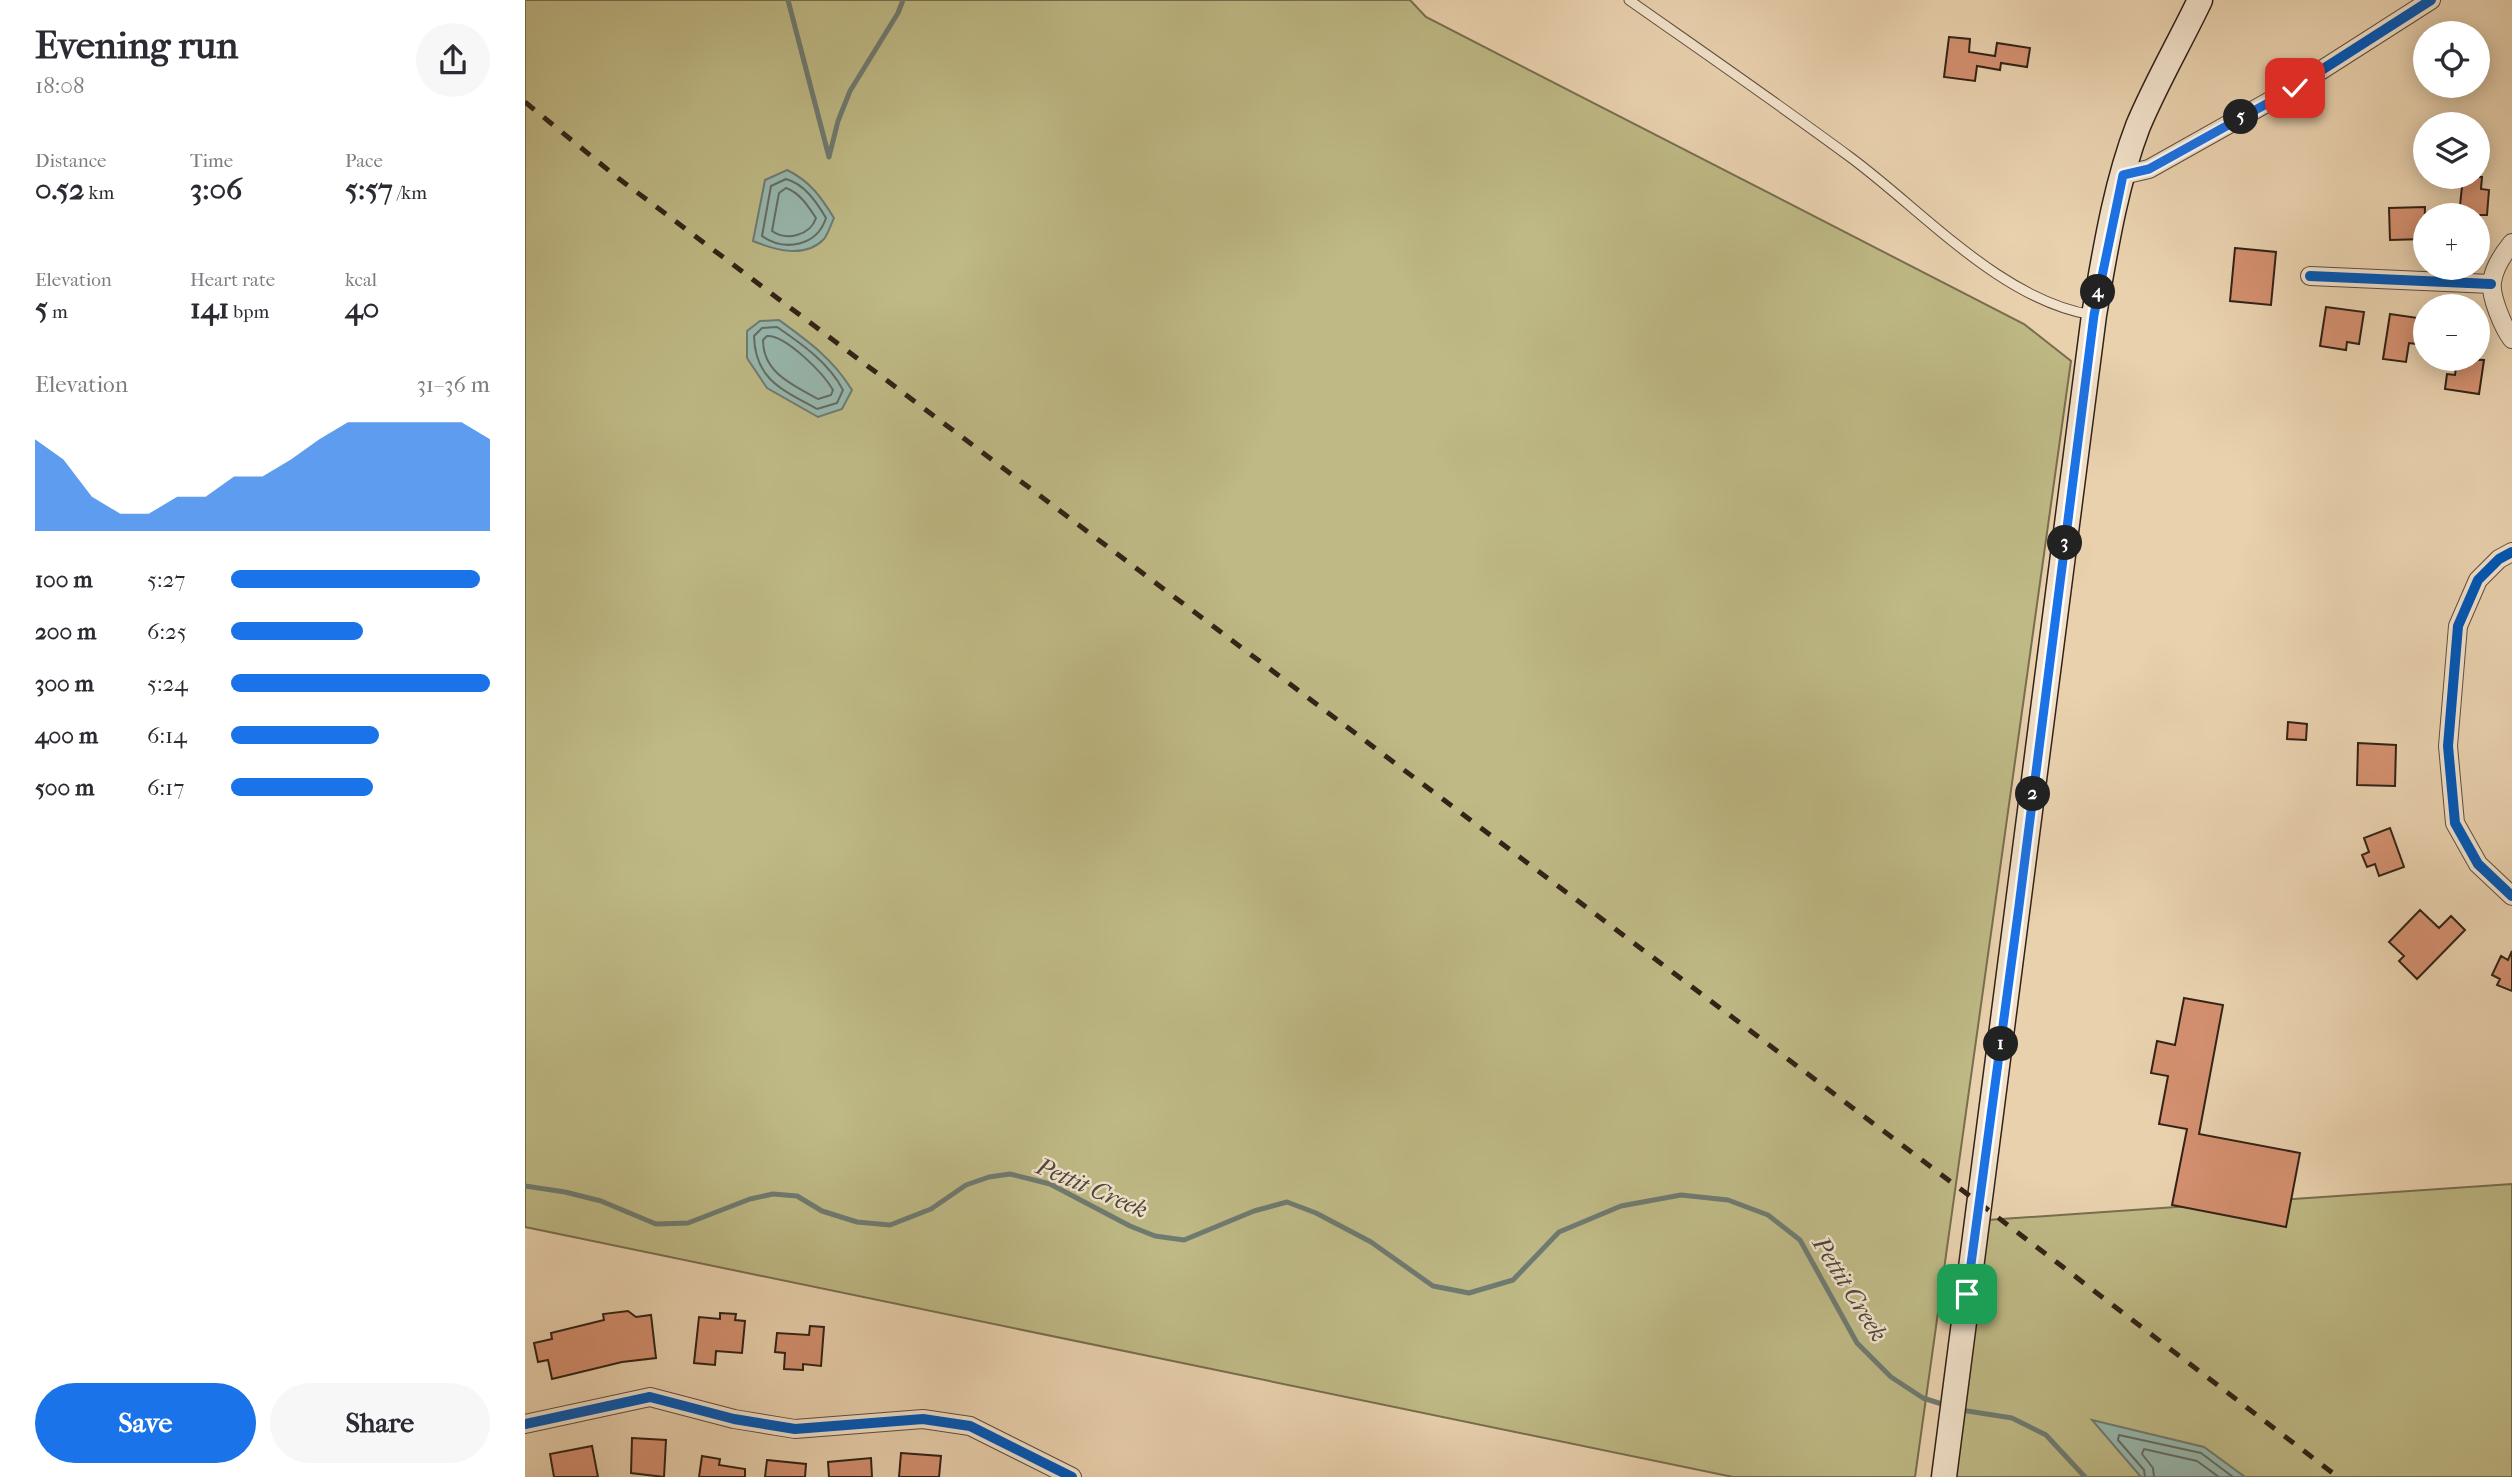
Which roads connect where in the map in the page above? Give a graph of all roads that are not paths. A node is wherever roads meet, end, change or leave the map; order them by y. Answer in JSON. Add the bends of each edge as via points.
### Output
{"nodes":[{"id":1,"x":1629,"y":0,"type":"edge"},
{"id":2,"x":2200,"y":0,"type":"edge"},
{"id":3,"x":2431,"y":0,"type":"edge"},
{"id":4,"x":2123,"y":175,"type":"junction"},
{"id":5,"x":2512,"y":243,"type":"edge"},
{"id":6,"x":2310,"y":276,"type":"dead end"},
{"id":7,"x":2491,"y":284,"type":"junction"},
{"id":8,"x":2094,"y":315,"type":"junction"},
{"id":9,"x":2512,"y":339,"type":"edge"},
{"id":10,"x":2512,"y":552,"type":"edge"},
{"id":11,"x":2512,"y":895,"type":"edge"},
{"id":12,"x":525,"y":1424,"type":"edge"},
{"id":13,"x":1072,"y":1477,"type":"edge"},
{"id":14,"x":1944,"y":1477,"type":"edge"}],
"edges":[{"from":1,"to":8,"type":"lane","via":[[1850,157],[1994,272],[2052,304]]},
{"from":2,"to":4,"type":"main road","via":[[2139,126]]},
{"from":3,"to":4,"type":"street","via":[[2295,88],[2149,169]]},
{"from":4,"to":8,"type":"main road"},
{"from":5,"to":7,"type":"street","via":[[2501,256]]},
{"from":6,"to":7,"type":"street"},
{"from":7,"to":9,"type":"street","via":[[2503,327]]},
{"from":8,"to":14,"type":"main road"},
{"from":10,"to":11,"type":"street","via":[[2478,580],[2458,626],[2448,746],[2455,823],[2477,864]]},
{"from":12,"to":13,"type":"street","via":[[650,1397],[734,1419],[796,1429],[923,1419],[970,1426]]}]}
